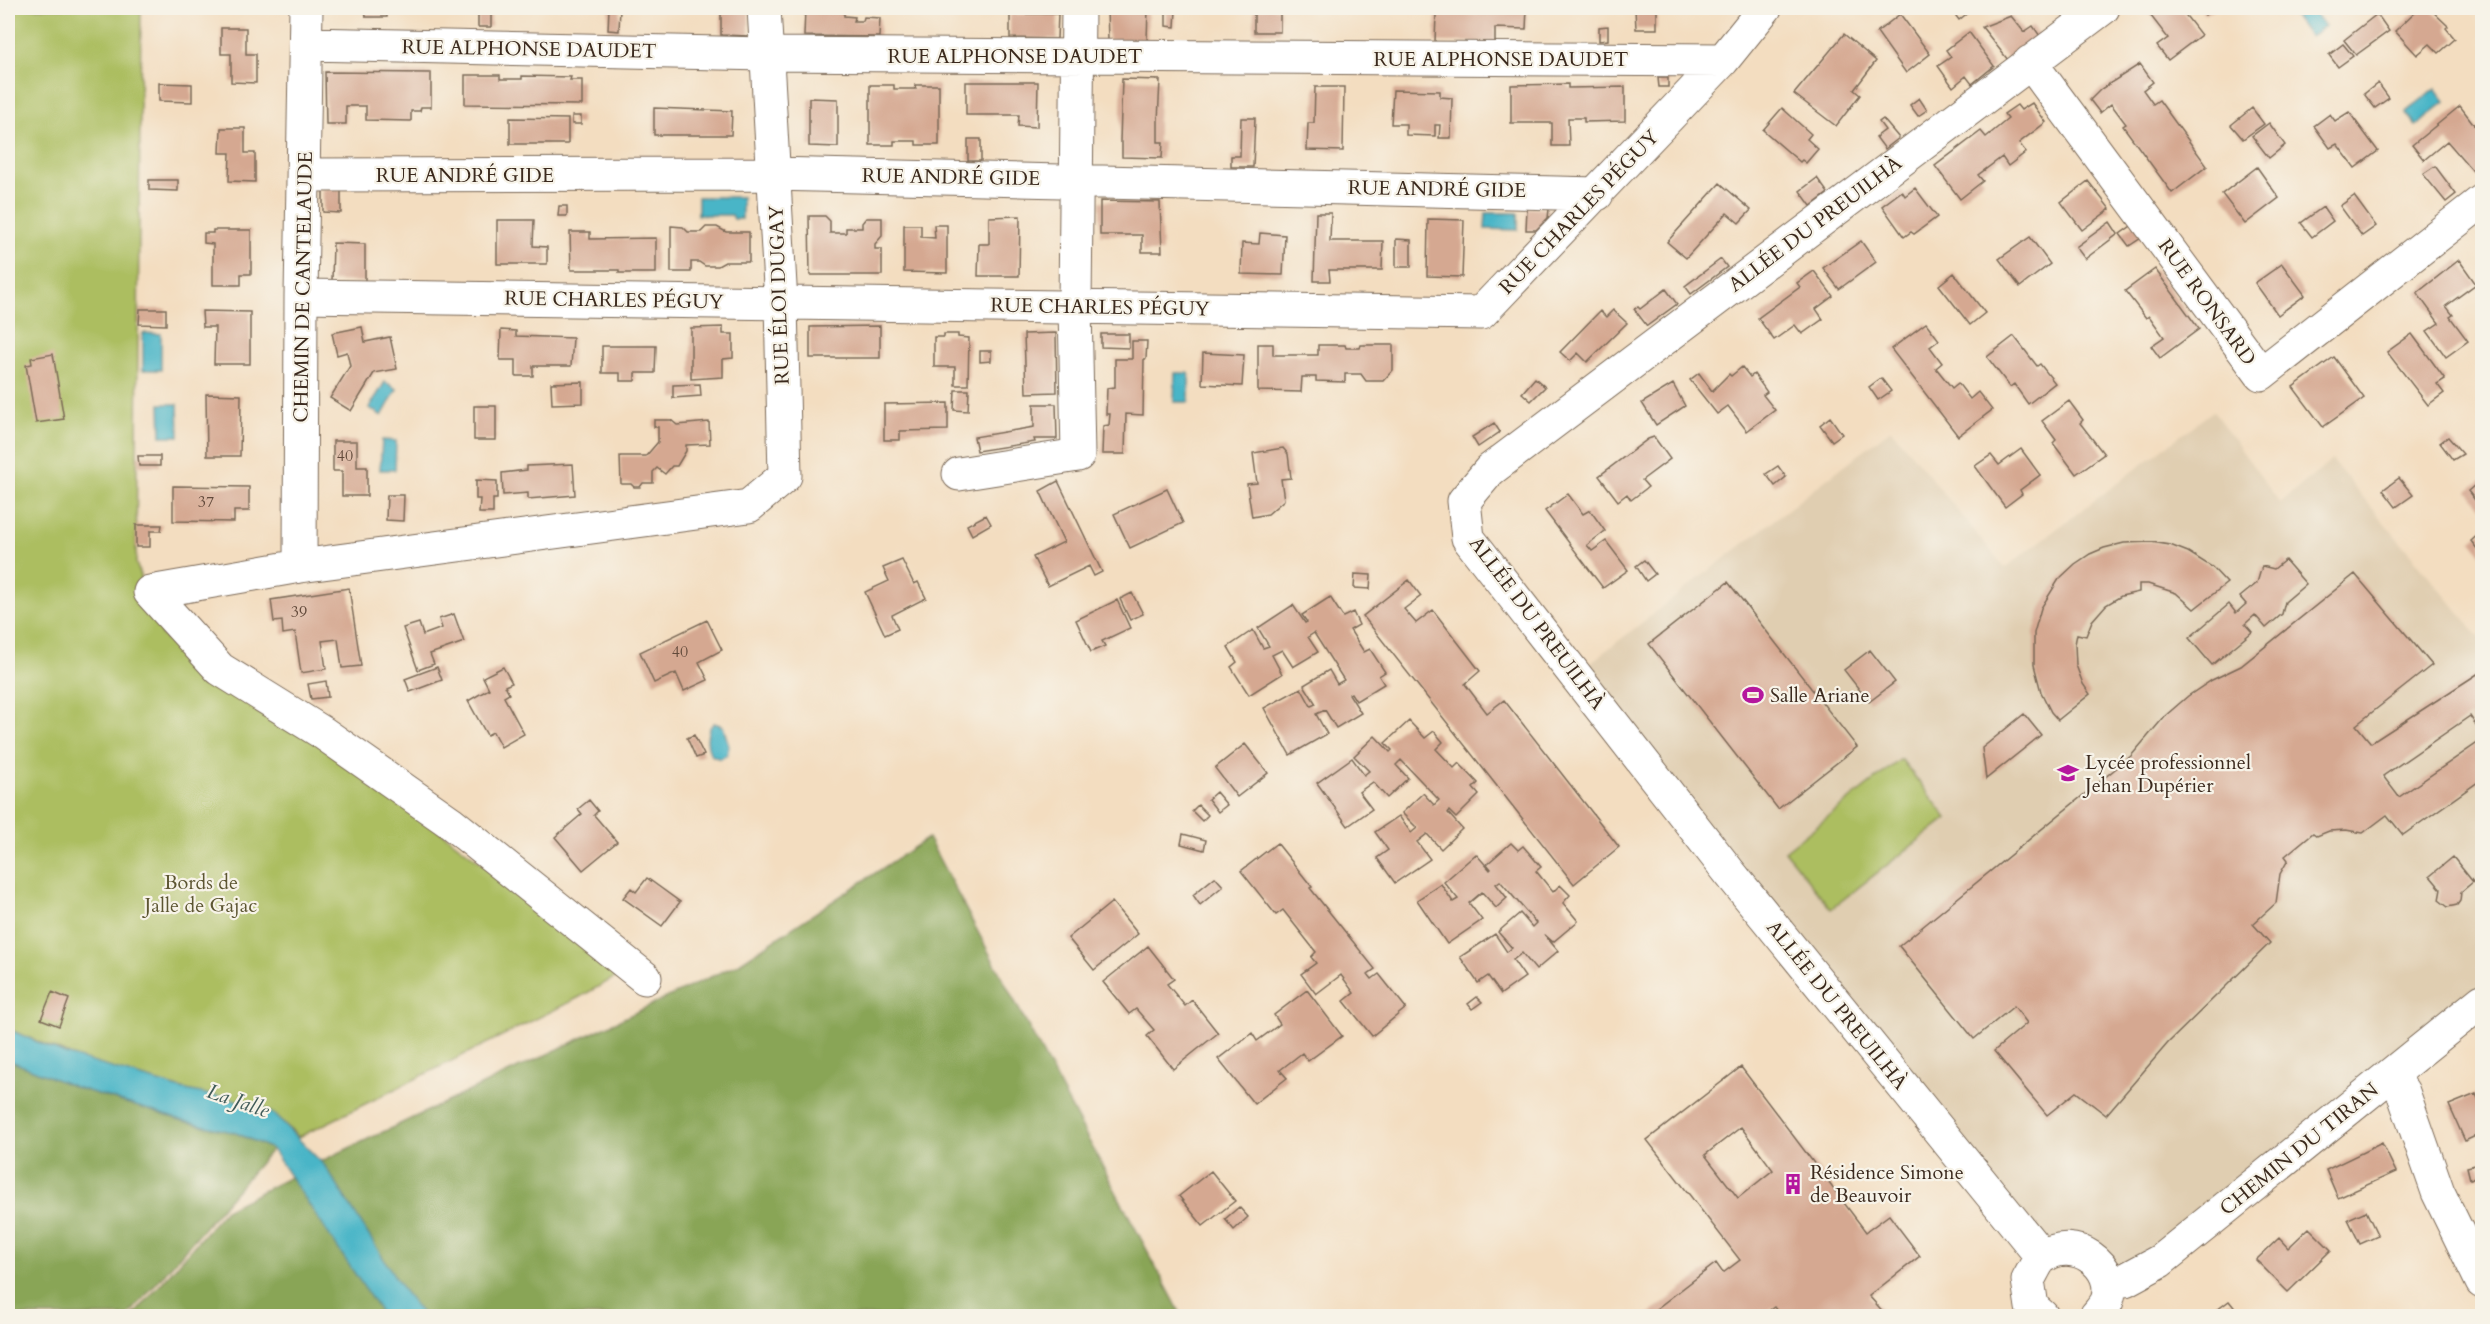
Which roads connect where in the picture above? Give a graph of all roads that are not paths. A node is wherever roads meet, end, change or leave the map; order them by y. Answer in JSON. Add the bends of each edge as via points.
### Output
{"nodes":[{"id":1,"x":306,"y":8,"type":"edge"},
{"id":2,"x":764,"y":8,"type":"edge"},
{"id":3,"x":1078,"y":8,"type":"edge"},
{"id":4,"x":1765,"y":8,"type":"edge"},
{"id":5,"x":2103,"y":8,"type":"edge"},
{"id":6,"x":307,"y":44,"type":"junction"},
{"id":7,"x":765,"y":54,"type":"junction"},
{"id":8,"x":1076,"y":57,"type":"junction"},
{"id":9,"x":1723,"y":60,"type":"junction"},
{"id":10,"x":2030,"y":62,"type":"junction"},
{"id":11,"x":773,"y":174,"type":"junction"},
{"id":12,"x":305,"y":175,"type":"junction"},
{"id":13,"x":1075,"y":180,"type":"junction"},
{"id":14,"x":1598,"y":194,"type":"junction"},
{"id":15,"x":2482,"y":201,"type":"edge"},
{"id":16,"x":301,"y":296,"type":"junction"},
{"id":17,"x":781,"y":303,"type":"junction"},
{"id":18,"x":1075,"y":306,"type":"junction"},
{"id":19,"x":959,"y":474,"type":"dead end"},
{"id":20,"x":300,"y":566,"type":"junction"},
{"id":21,"x":645,"y":978,"type":"dead end"},
{"id":22,"x":2482,"y":1001,"type":"edge"},
{"id":23,"x":2391,"y":1075,"type":"junction"},
{"id":24,"x":2042,"y":1257,"type":"junction"},
{"id":25,"x":2108,"y":1280,"type":"junction"},
{"id":26,"x":2482,"y":1282,"type":"edge"},
{"id":27,"x":2042,"y":1317,"type":"edge"},
{"id":28,"x":2096,"y":1317,"type":"edge"}],
"edges":[{"from":1,"to":6,"type":"street","name":"CHEMIN DE CANTELAUDE"},
{"from":2,"to":7,"type":"street","name":"RUE ÉLOI DUGAY"},
{"from":3,"to":8,"type":"street"},
{"from":4,"to":9,"type":"street","name":"RUE CHARLES PÉGUY"},
{"from":5,"to":10,"type":"street","name":"ALLÉE DU PREUILHÀ"},
{"from":6,"to":7,"type":"street","name":"RUE ALPHONSE DAUDET"},
{"from":6,"to":12,"type":"street","name":"CHEMIN DE CANTELAUDE"},
{"from":7,"to":8,"type":"street","name":"RUE ALPHONSE DAUDET"},
{"from":7,"to":11,"type":"street","name":"RUE ÉLOI DUGAY"},
{"from":8,"to":9,"type":"street","name":"RUE ALPHONSE DAUDET"},
{"from":8,"to":13,"type":"street"},
{"from":9,"to":14,"type":"street","name":"RUE CHARLES PÉGUY"},
{"from":10,"to":15,"type":"street","name":"RUE RONSARD","via":[[2260,374]]},
{"from":10,"to":24,"type":"street","name":"ALLÉE DU PREUILHÀ","via":[[1490,470],[1464,501],[1468,538],[1729,872]]},
{"from":11,"to":12,"type":"street","name":"RUE ANDRÉ GIDE"},
{"from":11,"to":13,"type":"street","name":"RUE ANDRÉ GIDE"},
{"from":11,"to":17,"type":"street","name":"RUE ÉLOI DUGAY"},
{"from":12,"to":16,"type":"street","name":"CHEMIN DE CANTELAUDE"},
{"from":13,"to":14,"type":"street","name":"RUE ANDRÉ GIDE"},
{"from":13,"to":18,"type":"street"},
{"from":14,"to":18,"type":"street","name":"RUE CHARLES PÉGUY","via":[[1481,314]]},
{"from":16,"to":17,"type":"street","name":"RUE CHARLES PÉGUY"},
{"from":16,"to":20,"type":"street","name":"CHEMIN DE CANTELAUDE"},
{"from":17,"to":18,"type":"street","name":"RUE CHARLES PÉGUY"},
{"from":17,"to":20,"type":"street","name":"RUE ÉLOI DUGAY","via":[[785,476],[749,506]]},
{"from":18,"to":19,"type":"street","via":[[1078,455]]},
{"from":20,"to":21,"type":"street","via":[[150,592],[220,669],[324,733],[450,822]]},
{"from":22,"to":23,"type":"street","name":"CHEMIN DU TIRAN"},
{"from":23,"to":25,"type":"street","name":"CHEMIN DU TIRAN","via":[[2160,1261],[2125,1280]]},
{"from":23,"to":26,"type":"street","via":[[2403,1092],[2438,1192]]},
{"from":24,"to":25,"type":"street","via":[[2067,1248],[2090,1254]]},
{"from":24,"to":27,"type":"street","via":[[2028,1280],[2032,1307]]},
{"from":25,"to":28,"type":"street","via":[[2107,1302]]}]}
